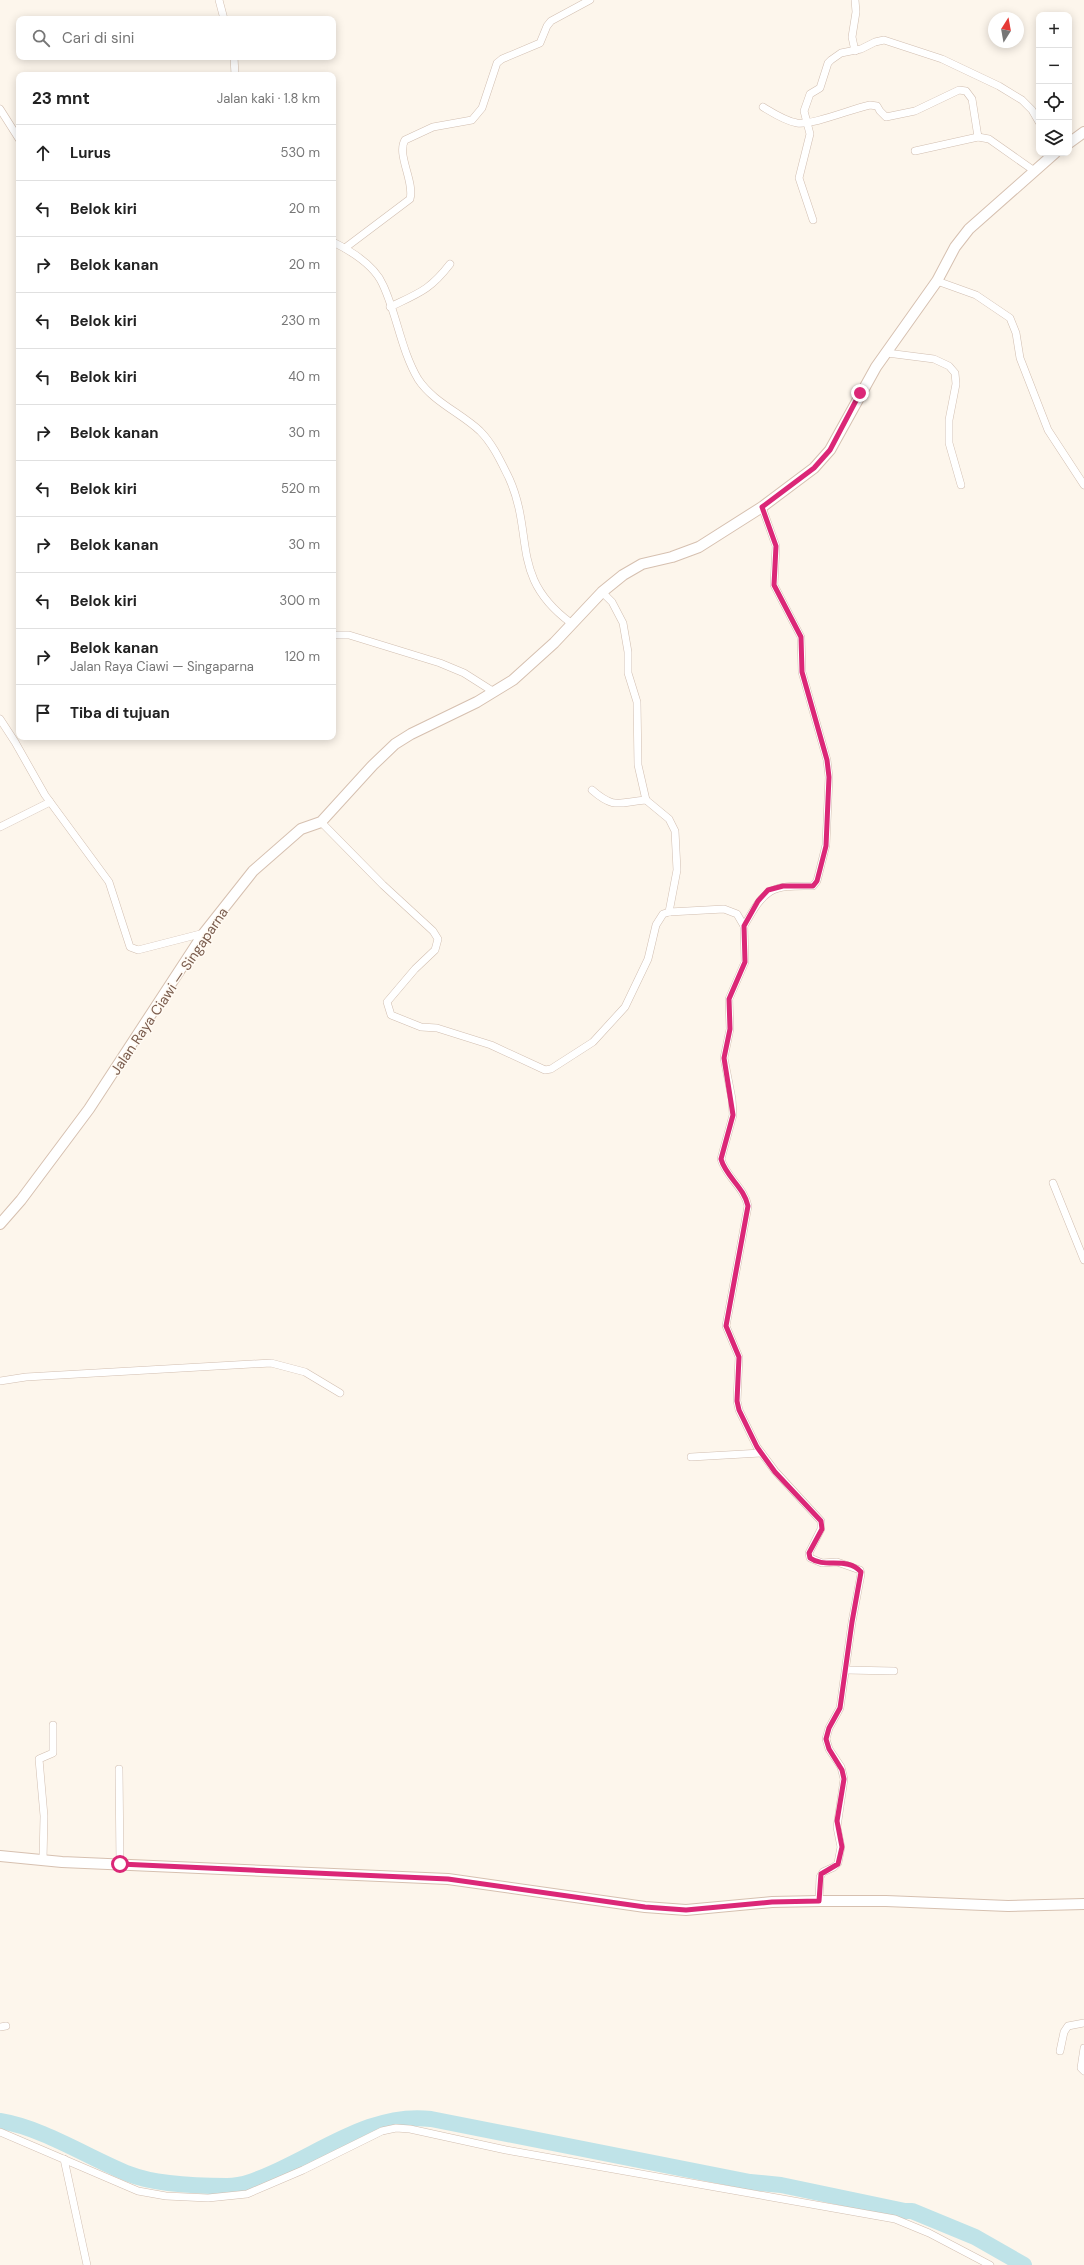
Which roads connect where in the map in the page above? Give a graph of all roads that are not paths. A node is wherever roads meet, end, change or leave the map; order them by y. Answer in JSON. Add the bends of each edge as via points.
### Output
{"nodes":[{"id":1,"x":219,"y":0,"type":"edge"},
{"id":2,"x":590,"y":0,"type":"edge"},
{"id":3,"x":855,"y":0,"type":"edge"},
{"id":4,"x":223,"y":16,"type":"edge"},
{"id":5,"x":855,"y":51,"type":"junction"},
{"id":6,"x":234,"y":60,"type":"edge"},
{"id":7,"x":235,"y":72,"type":"edge"},
{"id":8,"x":763,"y":107,"type":"dead end"},
{"id":9,"x":0,"y":109,"type":"edge"},
{"id":10,"x":1038,"y":120,"type":"edge"},
{"id":11,"x":807,"y":123,"type":"junction"},
{"id":12,"x":1084,"y":132,"type":"edge"},
{"id":13,"x":16,"y":135,"type":"edge"},
{"id":14,"x":978,"y":137,"type":"junction"},
{"id":15,"x":1072,"y":141,"type":"edge"},
{"id":16,"x":916,"y":151,"type":"dead end"},
{"id":17,"x":1051,"y":156,"type":"edge"},
{"id":18,"x":1033,"y":170,"type":"junction"},
{"id":19,"x":813,"y":220,"type":"dead end"},
{"id":20,"x":336,"y":244,"type":"edge"},
{"id":21,"x":345,"y":248,"type":"junction"},
{"id":22,"x":450,"y":264,"type":"dead end"},
{"id":23,"x":937,"y":282,"type":"junction"},
{"id":24,"x":390,"y":307,"type":"junction"},
{"id":25,"x":887,"y":353,"type":"junction"},
{"id":26,"x":1084,"y":485,"type":"edge"},
{"id":27,"x":961,"y":486,"type":"dead end"},
{"id":28,"x":762,"y":507,"type":"junction"},
{"id":29,"x":602,"y":592,"type":"junction"},
{"id":30,"x":571,"y":623,"type":"junction"},
{"id":31,"x":336,"y":635,"type":"edge"},
{"id":32,"x":494,"y":692,"type":"junction"},
{"id":33,"x":0,"y":719,"type":"edge"},
{"id":34,"x":592,"y":790,"type":"dead end"},
{"id":35,"x":646,"y":800,"type":"junction"},
{"id":36,"x":50,"y":802,"type":"junction"},
{"id":37,"x":322,"y":822,"type":"junction"},
{"id":38,"x":0,"y":827,"type":"edge"},
{"id":39,"x":669,"y":912,"type":"junction"},
{"id":40,"x":744,"y":926,"type":"junction"},
{"id":41,"x":204,"y":933,"type":"junction"},
{"id":42,"x":1053,"y":1183,"type":"dead end"},
{"id":43,"x":0,"y":1224,"type":"edge"},
{"id":44,"x":1084,"y":1260,"type":"edge"},
{"id":45,"x":0,"y":1381,"type":"edge"},
{"id":46,"x":340,"y":1393,"type":"dead end"},
{"id":47,"x":761,"y":1453,"type":"junction"},
{"id":48,"x":692,"y":1456,"type":"dead end"},
{"id":49,"x":846,"y":1670,"type":"junction"},
{"id":50,"x":894,"y":1671,"type":"dead end"},
{"id":51,"x":53,"y":1725,"type":"dead end"},
{"id":52,"x":119,"y":1769,"type":"dead end"},
{"id":53,"x":0,"y":1856,"type":"edge"},
{"id":54,"x":43,"y":1860,"type":"junction"},
{"id":55,"x":120,"y":1864,"type":"junction"},
{"id":56,"x":819,"y":1901,"type":"junction"},
{"id":57,"x":1084,"y":1904,"type":"edge"},
{"id":58,"x":1084,"y":2023,"type":"edge"},
{"id":59,"x":1084,"y":2048,"type":"edge"},
{"id":60,"x":1060,"y":2051,"type":"dead end"},
{"id":61,"x":1084,"y":2071,"type":"edge"},
{"id":62,"x":0,"y":2132,"type":"edge"},
{"id":63,"x":64,"y":2159,"type":"junction"},
{"id":64,"x":87,"y":2265,"type":"edge"},
{"id":65,"x":990,"y":2265,"type":"edge"}],
"edges":[{"from":1,"to":4,"type":"street"},
{"from":2,"to":21,"type":"street","via":[[551,21],[540,43],[497,63],[484,103],[472,120],[433,127],[405,140],[403,147],[411,186],[410,199]]},
{"from":3,"to":5,"type":"street","via":[[852,37]]},
{"from":5,"to":10,"type":"street","via":[[884,40],[942,59],[1016,96],[1027,104]]},
{"from":5,"to":11,"type":"street","via":[[841,53],[829,62],[820,89],[810,94],[805,105]]},
{"from":6,"to":7,"type":"street"},
{"from":8,"to":11,"type":"street","via":[[796,123]]},
{"from":9,"to":13,"type":"street"},
{"from":11,"to":14,"type":"street","via":[[870,105],[878,106],[886,117],[915,111],[959,90],[966,91],[972,99]]},
{"from":11,"to":19,"type":"street","via":[[810,134],[799,178]]},
{"from":12,"to":15,"type":"main road"},
{"from":14,"to":16,"type":"street"},
{"from":14,"to":18,"type":"street","via":[[989,139]]},
{"from":17,"to":18,"type":"main road","name":"Jalan Raya Ciawi — Singaparna"},
{"from":18,"to":23,"type":"main road","name":"Jalan Raya Ciawi — Singaparna","via":[[969,228],[955,247]]},
{"from":20,"to":21,"type":"street"},
{"from":21,"to":24,"type":"street","via":[[369,266],[383,284]]},
{"from":22,"to":24,"type":"street","via":[[429,288]]},
{"from":23,"to":25,"type":"main road","name":"Jalan Raya Ciawi — Singaparna"},
{"from":23,"to":26,"type":"street","via":[[976,295],[1010,318],[1016,333],[1020,358],[1048,430]]},
{"from":24,"to":30,"type":"street","via":[[418,378],[428,391],[481,432],[496,453],[516,498],[526,558],[533,581],[553,610]]},
{"from":25,"to":27,"type":"street","via":[[934,359],[949,366],[955,373],[949,443]]},
{"from":25,"to":28,"type":"main road","name":"Jalan Raya Ciawi — Singaparna","via":[[860,393],[830,450],[814,468]]},
{"from":28,"to":29,"type":"main road","name":"Jalan Raya Ciawi — Singaparna","via":[[699,547],[642,564]]},
{"from":28,"to":40,"type":"street","via":[[776,546],[775,589],[801,639],[802,672],[827,760],[829,782],[826,846],[817,881],[813,886],[783,886],[768,890],[758,901]]},
{"from":29,"to":30,"type":"main road","name":"Jalan Raya Ciawi — Singaparna"},
{"from":29,"to":35,"type":"street","via":[[612,602],[623,623],[628,652],[628,672],[637,702],[638,765]]},
{"from":30,"to":32,"type":"main road","name":"Jalan Raya Ciawi — Singaparna","via":[[534,663]]},
{"from":31,"to":32,"type":"street","via":[[349,635],[440,663],[464,673]]},
{"from":32,"to":37,"type":"main road","name":"Jalan Raya Ciawi — Singaparna","via":[[395,744]]},
{"from":33,"to":36,"type":"street"},
{"from":34,"to":35,"type":"street","via":[[611,803]]},
{"from":35,"to":39,"type":"street","via":[[668,819],[675,831],[677,870]]},
{"from":36,"to":38,"type":"street"},
{"from":36,"to":41,"type":"street","via":[[109,882],[131,948],[138,950]]},
{"from":37,"to":39,"type":"street","via":[[433,931],[438,939],[435,950],[387,1002],[391,1015],[420,1028],[437,1028],[491,1045],[545,1070],[551,1070],[589,1044],[618,1017],[631,997],[639,974],[648,959],[659,919]]},
{"from":37,"to":41,"type":"main road","name":"Jalan Raya Ciawi — Singaparna","via":[[301,829],[253,871]]},
{"from":39,"to":40,"type":"street","via":[[724,909],[736,914]]},
{"from":40,"to":47,"type":"street","via":[[745,962],[729,999],[730,1029],[724,1058],[733,1115],[721,1159],[744,1192],[748,1212],[726,1326],[739,1357],[736,1389],[739,1410]]},
{"from":41,"to":43,"type":"main road","name":"Jalan Raya Ciawi — Singaparna","via":[[89,1109]]},
{"from":42,"to":44,"type":"street"},
{"from":45,"to":46,"type":"street","via":[[26,1377],[263,1363],[305,1372]]},
{"from":47,"to":48,"type":"street"},
{"from":47,"to":49,"type":"street","via":[[775,1472],[821,1521],[822,1529],[809,1553],[810,1558],[819,1563],[845,1564],[861,1572]]},
{"from":49,"to":50,"type":"street"},
{"from":49,"to":56,"type":"street","via":[[839,1712],[829,1728],[826,1739],[844,1779],[837,1827],[842,1847],[838,1864],[823,1872],[820,1877]]},
{"from":51,"to":54,"type":"street","via":[[53,1752],[39,1759],[38,1767],[43,1792]]},
{"from":52,"to":55,"type":"street"},
{"from":53,"to":54,"type":"main road"},
{"from":54,"to":55,"type":"main road"},
{"from":55,"to":56,"type":"main road","via":[[448,1879],[645,1907],[686,1910],[772,1902]]},
{"from":56,"to":57,"type":"main road","via":[[1008,1906]]},
{"from":58,"to":60,"type":"street","via":[[1068,2026]]},
{"from":59,"to":61,"type":"street","via":[[1081,2062]]},
{"from":62,"to":63,"type":"street"},
{"from":63,"to":64,"type":"street"},
{"from":63,"to":65,"type":"street","via":[[138,2191],[166,2196],[226,2197],[258,2190],[382,2131],[410,2129],[506,2150],[894,2219],[929,2233]]}]}
